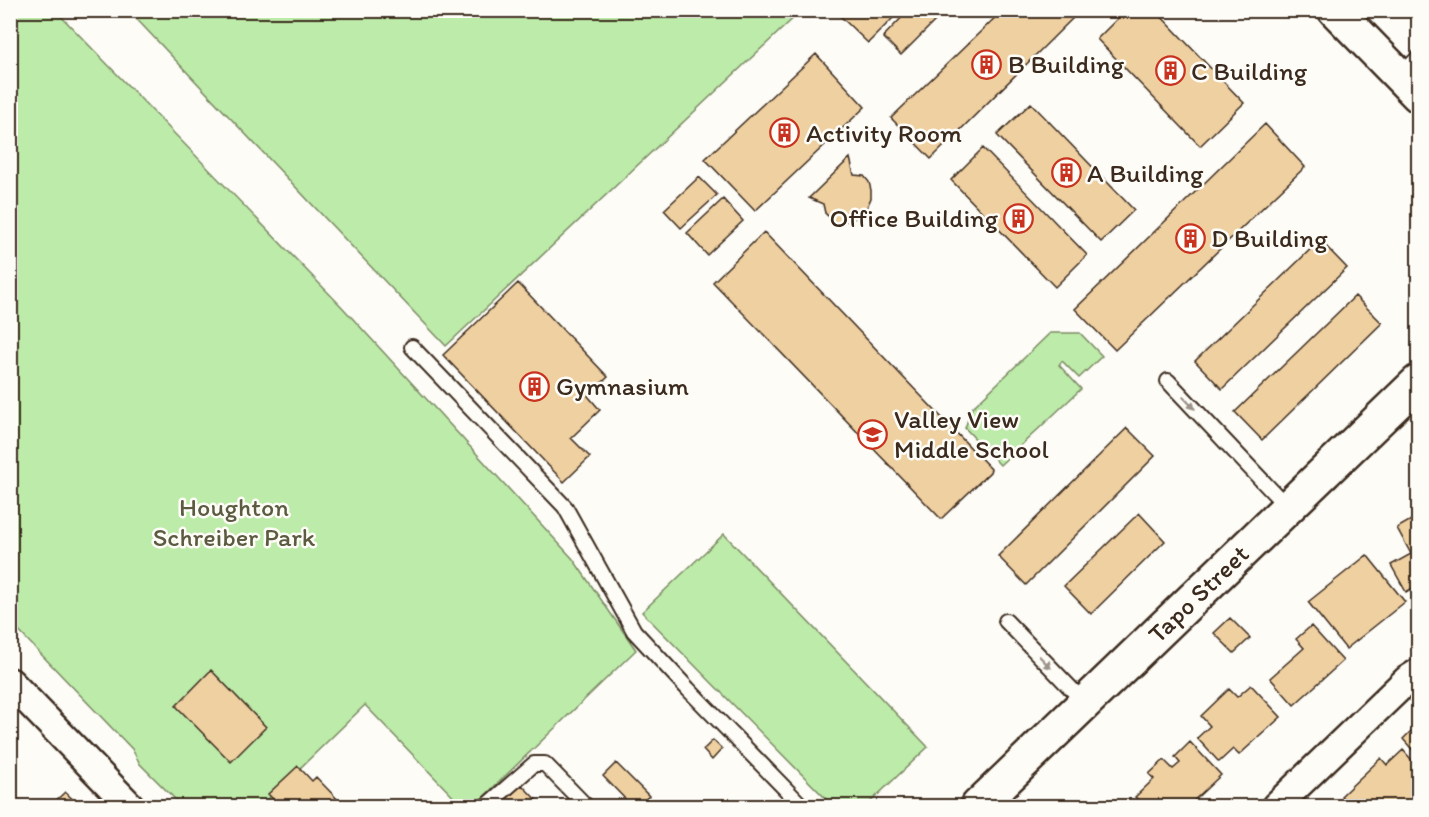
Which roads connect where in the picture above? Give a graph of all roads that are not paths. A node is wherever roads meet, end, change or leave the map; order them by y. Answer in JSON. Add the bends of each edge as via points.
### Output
{"nodes":[{"id":1,"x":1335,"y":10,"type":"edge"},
{"id":2,"x":1412,"y":76,"type":"edge"},
{"id":3,"x":412,"y":347,"type":"dead end"},
{"id":4,"x":1168,"y":381,"type":"dead end"},
{"id":5,"x":1419,"y":382,"type":"edge"},
{"id":6,"x":1288,"y":508,"type":"junction"},
{"id":7,"x":1006,"y":621,"type":"dead end"},
{"id":8,"x":1419,"y":673,"type":"edge"},
{"id":9,"x":10,"y":682,"type":"edge"},
{"id":10,"x":1085,"y":703,"type":"junction"},
{"id":11,"x":130,"y":807,"type":"edge"},
{"id":12,"x":486,"y":807,"type":"edge"},
{"id":13,"x":586,"y":807,"type":"edge"},
{"id":14,"x":802,"y":807,"type":"edge"},
{"id":15,"x":978,"y":807,"type":"edge"},
{"id":16,"x":1276,"y":807,"type":"edge"}],
"edges":[{"from":1,"to":2,"type":"street"},
{"from":3,"to":14,"type":"lane","via":[[565,507],[633,631]]},
{"from":4,"to":6,"type":"lane","one_way":true},
{"from":5,"to":6,"type":"street","name":"Tapo Street"},
{"from":6,"to":10,"type":"street","name":"Tapo Street"},
{"from":7,"to":10,"type":"lane","one_way":true},
{"from":8,"to":16,"type":"street","via":[[1407,680]]},
{"from":9,"to":11,"type":"street"},
{"from":10,"to":15,"type":"street","name":"Tapo Street"},
{"from":12,"to":13,"type":"lane","via":[[534,764],[545,764]]}]}
